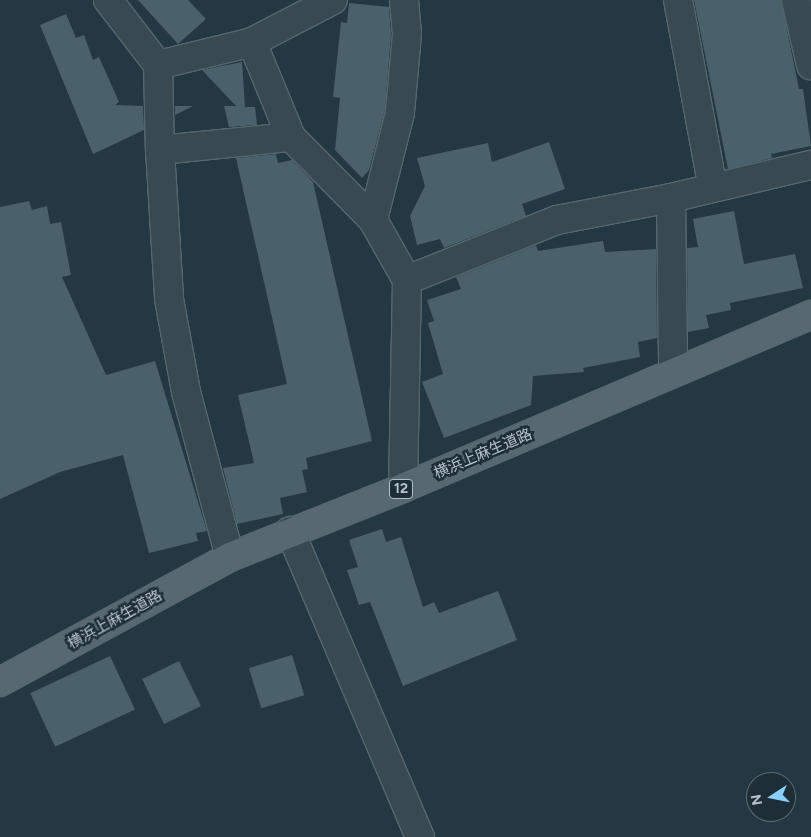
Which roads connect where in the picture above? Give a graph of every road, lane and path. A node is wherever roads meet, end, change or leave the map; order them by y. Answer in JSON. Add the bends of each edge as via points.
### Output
{"nodes":[{"id":1,"x":108,"y":0,"type":"edge"},
{"id":2,"x":333,"y":0,"type":"edge"},
{"id":3,"x":404,"y":0,"type":"edge"},
{"id":4,"x":678,"y":0,"type":"edge"},
{"id":5,"x":796,"y":0,"type":"edge"},
{"id":6,"x":252,"y":42,"type":"junction"},
{"id":7,"x":158,"y":65,"type":"junction"},
{"id":8,"x":811,"y":66,"type":"edge"},
{"id":9,"x":291,"y":137,"type":"junction"},
{"id":10,"x":160,"y":150,"type":"junction"},
{"id":11,"x":811,"y":165,"type":"edge"},
{"id":12,"x":713,"y":188,"type":"junction"},
{"id":13,"x":671,"y":198,"type":"junction"},
{"id":14,"x":373,"y":220,"type":"junction"},
{"id":15,"x":407,"y":280,"type":"junction"},
{"id":16,"x":811,"y":315,"type":"edge"},
{"id":17,"x":673,"y":372,"type":"junction"},
{"id":18,"x":403,"y":488,"type":"junction"},
{"id":19,"x":290,"y":531,"type":"junction"},
{"id":20,"x":230,"y":557,"type":"junction"},
{"id":21,"x":0,"y":682,"type":"edge"},
{"id":22,"x":420,"y":837,"type":"edge"}],
"edges":[{"from":1,"to":7,"type":"street"},
{"from":2,"to":6,"type":"street"},
{"from":3,"to":14,"type":"street","via":[[407,34],[400,113]]},
{"from":4,"to":12,"type":"street"},
{"from":5,"to":8,"type":"street"},
{"from":6,"to":7,"type":"street"},
{"from":6,"to":9,"type":"street"},
{"from":7,"to":10,"type":"street"},
{"from":9,"to":10,"type":"street"},
{"from":9,"to":14,"type":"street"},
{"from":10,"to":20,"type":"street","via":[[169,299],[181,364]]},
{"from":11,"to":12,"type":"street"},
{"from":12,"to":13,"type":"street"},
{"from":13,"to":15,"type":"street","via":[[557,220]]},
{"from":13,"to":17,"type":"street"},
{"from":14,"to":15,"type":"street"},
{"from":15,"to":18,"type":"street"},
{"from":16,"to":17,"type":"main road","name":"横浜上麻生道路","number":"12"},
{"from":17,"to":18,"type":"main road","name":"横浜上麻生道路","number":"12"},
{"from":18,"to":19,"type":"main road","name":"横浜上麻生道路","number":"12"},
{"from":19,"to":20,"type":"main road","name":"横浜上麻生道路","number":"12"},
{"from":19,"to":22,"type":"street"},
{"from":20,"to":21,"type":"main road","name":"横浜上麻生道路","number":"12"}]}
